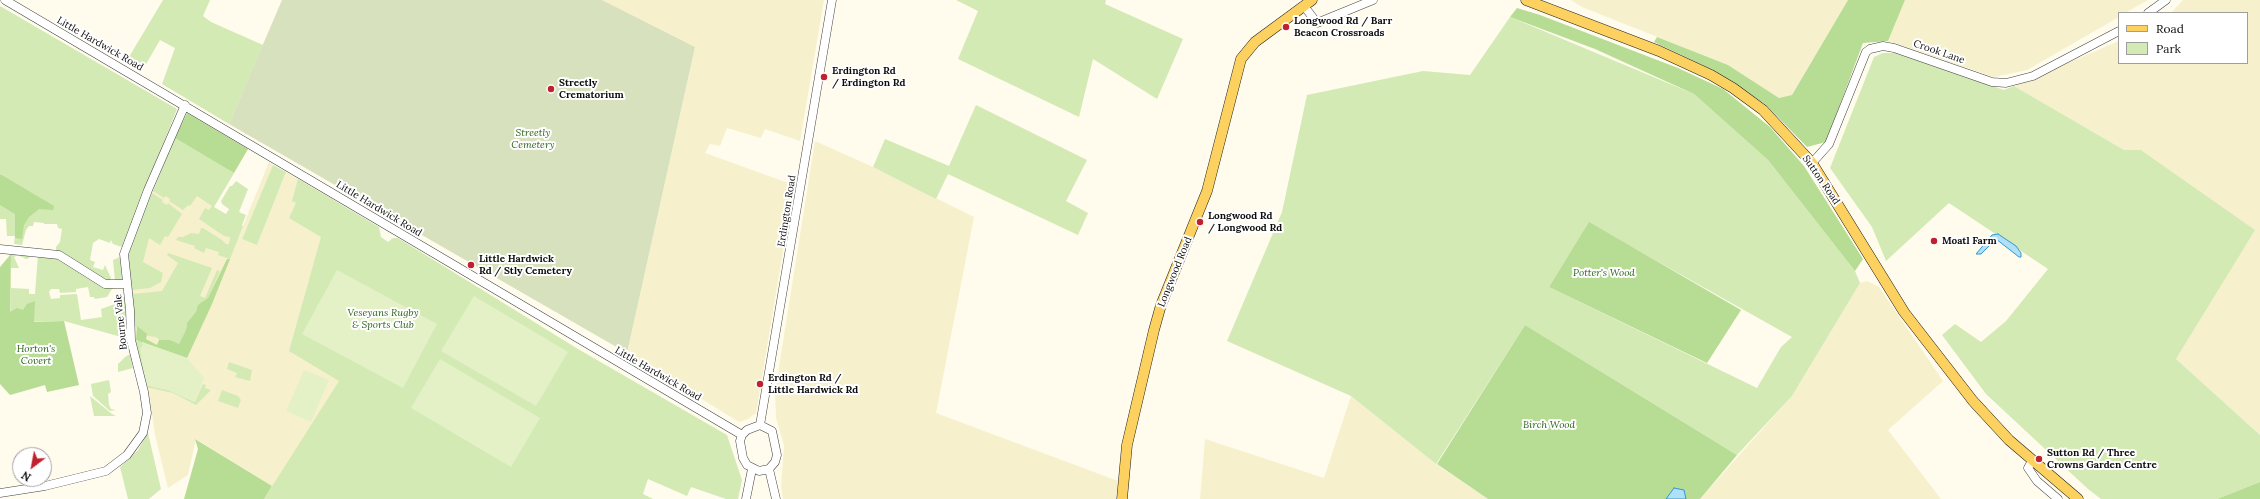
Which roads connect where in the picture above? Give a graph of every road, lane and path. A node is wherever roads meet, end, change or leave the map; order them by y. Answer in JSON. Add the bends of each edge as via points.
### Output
{"nodes":[{"id":1,"x":5,"y":0,"type":"edge"},
{"id":2,"x":832,"y":0,"type":"edge"},
{"id":3,"x":1373,"y":0,"type":"edge"},
{"id":4,"x":1526,"y":0,"type":"edge"},
{"id":5,"x":2166,"y":0,"type":"edge"},
{"id":6,"x":1308,"y":2,"type":"edge"},
{"id":7,"x":2149,"y":12,"type":"edge"},
{"id":8,"x":2118,"y":32,"type":"edge"},
{"id":9,"x":185,"y":105,"type":"junction"},
{"id":10,"x":1812,"y":163,"type":"junction"},
{"id":11,"x":0,"y":250,"type":"edge"},
{"id":12,"x":127,"y":284,"type":"junction"},
{"id":13,"x":760,"y":425,"type":"junction"},
{"id":14,"x":742,"y":435,"type":"junction"},
{"id":15,"x":2032,"y":461,"type":"junction"},
{"id":16,"x":752,"y":469,"type":"junction"},
{"id":17,"x":769,"y":469,"type":"junction"},
{"id":18,"x":0,"y":493,"type":"edge"},
{"id":19,"x":746,"y":499,"type":"edge"},
{"id":20,"x":776,"y":499,"type":"edge"},
{"id":21,"x":1122,"y":499,"type":"edge"},
{"id":22,"x":2058,"y":499,"type":"edge"},
{"id":23,"x":2078,"y":499,"type":"edge"}],
"edges":[{"from":1,"to":9,"type":"street","name":"Little Hardwick Road"},
{"from":2,"to":13,"type":"street","name":"Erdington Road"},
{"from":3,"to":6,"type":"street","via":[[1317,23]]},
{"from":4,"to":10,"type":"main road","name":"Sutton Road","via":[[1659,51],[1722,81],[1763,110]]},
{"from":5,"to":7,"type":"street"},
{"from":6,"to":21,"type":"main road","name":"Longwood Road","via":[[1255,42],[1241,59],[1208,191],[1161,305],[1154,330],[1127,445]]},
{"from":8,"to":10,"type":"street","name":"Crook Lane","via":[[2033,76],[2006,83],[1992,82],[1894,48],[1883,46],[1870,49],[1866,52],[1830,144]]},
{"from":9,"to":12,"type":"street","name":"Bourne Vale","via":[[126,243],[124,254]]},
{"from":9,"to":14,"type":"street","name":"Little Hardwick Road"},
{"from":10,"to":15,"type":"main road","name":"Sutton Road","via":[[1924,340],[1977,406]]},
{"from":11,"to":12,"type":"street","via":[[59,255],[105,284]]},
{"from":12,"to":18,"type":"street","name":"Bourne Vale","via":[[130,340],[147,413],[138,441],[124,459],[106,471],[45,486]]},
{"from":13,"to":14,"type":"street"},
{"from":13,"to":17,"type":"street","via":[[772,431],[777,447],[775,462]]},
{"from":14,"to":16,"type":"street","via":[[740,449],[743,458]]},
{"from":15,"to":22,"type":"street","via":[[2028,468]]},
{"from":15,"to":23,"type":"main road","name":"Sutton Road"},
{"from":16,"to":17,"type":"street"},
{"from":16,"to":19,"type":"street"},
{"from":17,"to":20,"type":"street"}]}
